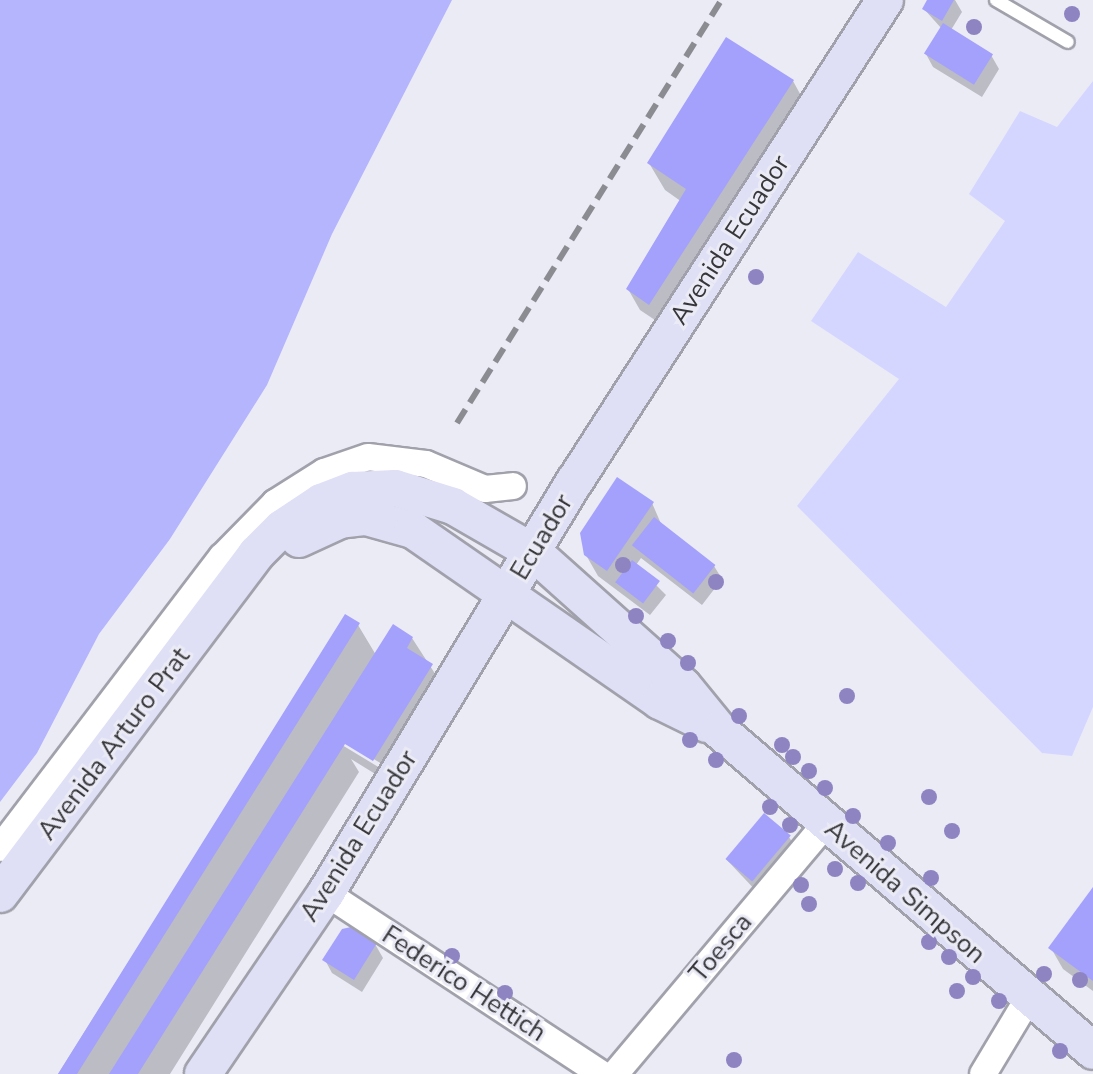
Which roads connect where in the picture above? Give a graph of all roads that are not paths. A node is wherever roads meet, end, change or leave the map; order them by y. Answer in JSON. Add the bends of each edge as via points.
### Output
{"nodes":[{"id":1,"x":885,"y":0,"type":"edge"},
{"id":2,"x":996,"y":0,"type":"edge"},
{"id":3,"x":1068,"y":42,"type":"dead end"},
{"id":4,"x":575,"y":481,"type":"junction"},
{"id":5,"x":513,"y":486,"type":"dead end"},
{"id":6,"x":471,"y":517,"type":"junction"},
{"id":7,"x":533,"y":552,"type":"junction"},
{"id":8,"x":508,"y":593,"type":"junction"},
{"id":9,"x":227,"y":594,"type":"junction"},
{"id":10,"x":719,"y":730,"type":"junction"},
{"id":11,"x":826,"y":823,"type":"junction"},
{"id":12,"x":0,"y":848,"type":"edge"},
{"id":13,"x":326,"y":893,"type":"junction"},
{"id":14,"x":0,"y":894,"type":"edge"},
{"id":15,"x":1028,"y":999,"type":"junction"},
{"id":16,"x":1093,"y":1051,"type":"edge"},
{"id":17,"x":203,"y":1074,"type":"edge"},
{"id":18,"x":602,"y":1074,"type":"edge"},
{"id":19,"x":615,"y":1074,"type":"edge"},
{"id":20,"x":983,"y":1074,"type":"edge"}],
"edges":[{"from":1,"to":4,"type":"main road","name":"Avenida Ecuador"},
{"from":2,"to":3,"type":"lane"},
{"from":4,"to":6,"type":"main road","via":[[512,519]]},
{"from":4,"to":7,"type":"main road","name":"Ecuador"},
{"from":5,"to":12,"type":"street","via":[[485,489],[426,464],[368,457],[324,472],[275,503],[222,557]]},
{"from":6,"to":7,"type":"main road","name":"Avenida Arturo Prat"},
{"from":6,"to":9,"type":"main road","name":"Avenida Arturo Prat","via":[[415,492],[374,488],[340,494],[282,528]]},
{"from":7,"to":8,"type":"main road","name":"Ecuador"},
{"from":7,"to":10,"type":"main road","name":"Avenida Simpson","via":[[683,686]]},
{"from":8,"to":9,"type":"main road","name":"Avenida Arturo Prat","via":[[413,530],[366,517],[340,520],[293,542]]},
{"from":8,"to":10,"type":"main road","name":"Avenida Simpson","via":[[660,701]]},
{"from":8,"to":13,"type":"main road","name":"Avenida Ecuador"},
{"from":9,"to":14,"type":"main road","name":"Avenida Arturo Prat"},
{"from":10,"to":11,"type":"main road","name":"Avenida Simpson"},
{"from":11,"to":15,"type":"main road","name":"Avenida Simpson"},
{"from":11,"to":19,"type":"street","name":"Toesca"},
{"from":13,"to":17,"type":"main road","name":"Avenida Ecuador"},
{"from":13,"to":18,"type":"street","name":"Federico Hettich"},
{"from":15,"to":16,"type":"main road","name":"Avenida Simpson"},
{"from":15,"to":20,"type":"street"}]}
